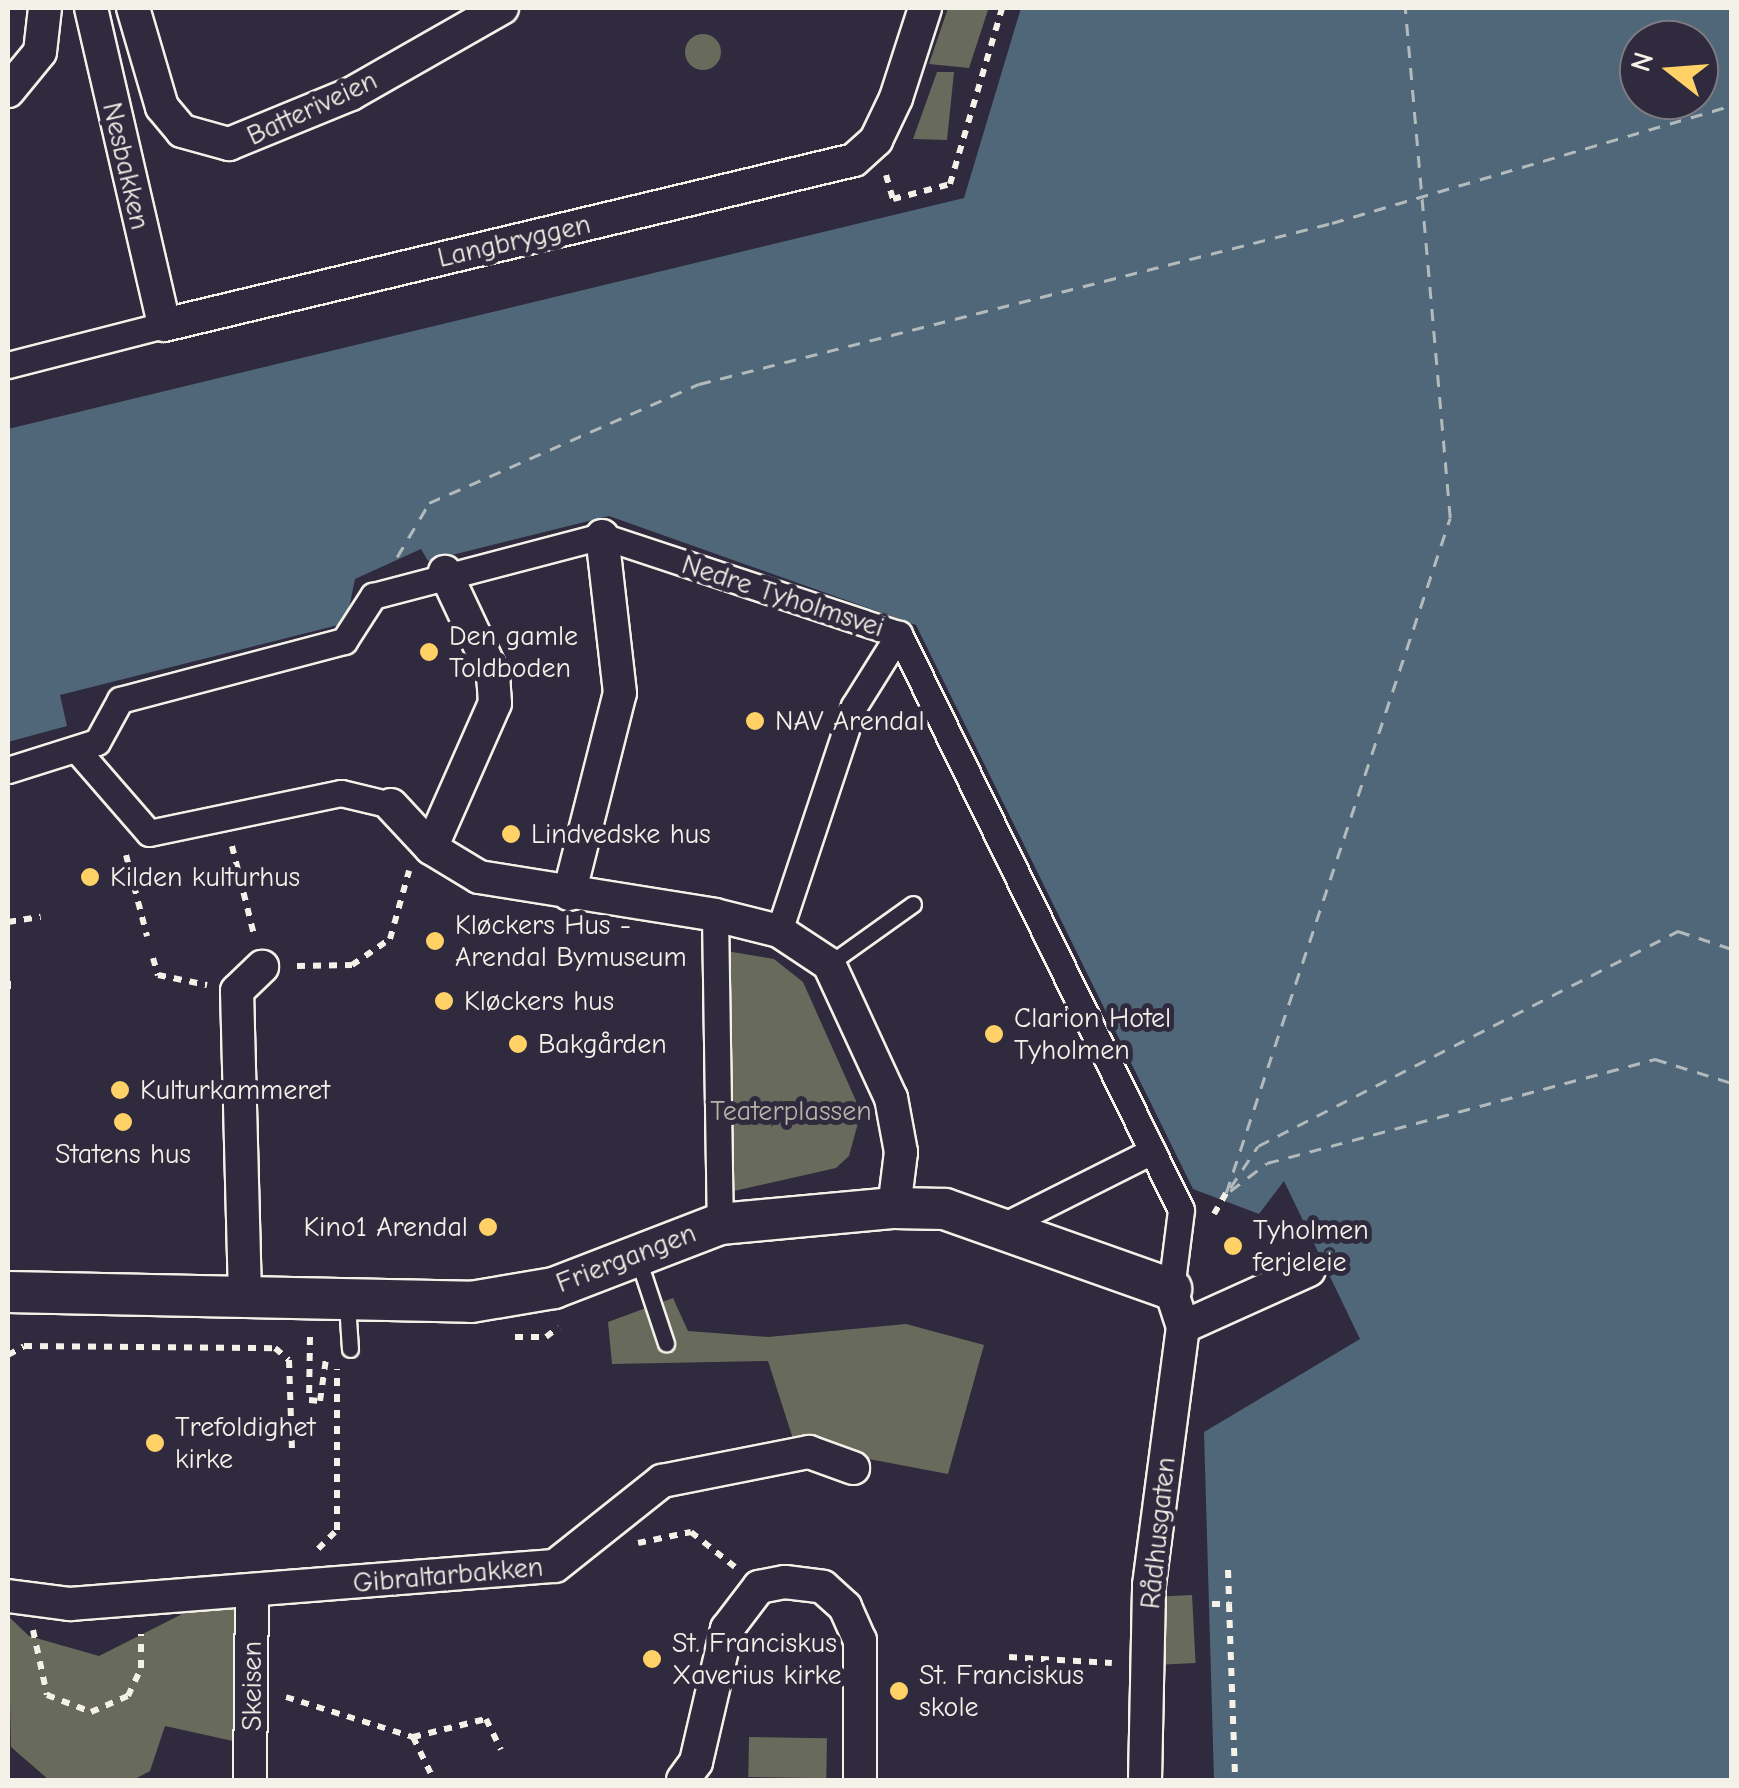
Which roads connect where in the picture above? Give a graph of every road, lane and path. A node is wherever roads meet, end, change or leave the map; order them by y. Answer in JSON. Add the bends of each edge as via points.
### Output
{"nodes":[{"id":1,"x":45,"y":8,"type":"edge"},
{"id":2,"x":91,"y":8,"type":"edge"},
{"id":3,"x":133,"y":8,"type":"edge"},
{"id":4,"x":502,"y":8,"type":"edge"},
{"id":5,"x":925,"y":8,"type":"edge"},
{"id":6,"x":1002,"y":8,"type":"edge"},
{"id":7,"x":8,"y":92,"type":"edge"},
{"id":8,"x":876,"y":140,"type":"junction"},
{"id":9,"x":164,"y":325,"type":"junction"},
{"id":10,"x":8,"y":365,"type":"edge"},
{"id":11,"x":602,"y":536,"type":"junction"},
{"id":12,"x":445,"y":572,"type":"junction"},
{"id":13,"x":899,"y":634,"type":"junction"},
{"id":14,"x":76,"y":749,"type":"junction"},
{"id":15,"x":8,"y":770,"type":"edge"},
{"id":16,"x":392,"y":804,"type":"joint"},
{"id":17,"x":225,"y":820,"type":"junction"},
{"id":18,"x":149,"y":833,"type":"junction"},
{"id":19,"x":431,"y":848,"type":"junction"},
{"id":20,"x":569,"y":894,"type":"junction"},
{"id":21,"x":913,"y":904,"type":"dead end"},
{"id":22,"x":715,"y":915,"type":"junction"},
{"id":23,"x":41,"y":917,"type":"dead end"},
{"id":24,"x":8,"y":922,"type":"edge"},
{"id":25,"x":779,"y":932,"type":"junction"},
{"id":26,"x":147,"y":936,"type":"dead end"},
{"id":27,"x":154,"y":958,"type":"dead end"},
{"id":28,"x":829,"y":964,"type":"junction"},
{"id":29,"x":262,"y":967,"type":"junction"},
{"id":30,"x":8,"y":981,"type":"edge"},
{"id":31,"x":237,"y":992,"type":"junction"},
{"id":32,"x":8,"y":996,"type":"edge"},
{"id":33,"x":1152,"y":1150,"type":"junction"},
{"id":34,"x":894,"y":1208,"type":"junction"},
{"id":35,"x":720,"y":1224,"type":"junction"},
{"id":36,"x":1003,"y":1226,"type":"junction"},
{"id":37,"x":635,"y":1250,"type":"junction"},
{"id":38,"x":1309,"y":1270,"type":"dead end"},
{"id":39,"x":1171,"y":1288,"type":"junction"},
{"id":40,"x":8,"y":1292,"type":"edge"},
{"id":41,"x":245,"y":1296,"type":"junction"},
{"id":42,"x":347,"y":1302,"type":"junction"},
{"id":43,"x":1183,"y":1327,"type":"junction"},
{"id":44,"x":310,"y":1336,"type":"dead end"},
{"id":45,"x":666,"y":1343,"type":"dead end"},
{"id":46,"x":350,"y":1349,"type":"dead end"},
{"id":47,"x":8,"y":1354,"type":"edge"},
{"id":48,"x":292,"y":1451,"type":"dead end"},
{"id":49,"x":853,"y":1468,"type":"dead end"},
{"id":50,"x":602,"y":1534,"type":"junction"},
{"id":51,"x":312,"y":1555,"type":"dead end"},
{"id":52,"x":1228,"y":1570,"type":"dead end"},
{"id":53,"x":760,"y":1586,"type":"junction"},
{"id":54,"x":252,"y":1592,"type":"junction"},
{"id":55,"x":22,"y":1598,"type":"edge"},
{"id":56,"x":140,"y":1599,"type":"junction"},
{"id":57,"x":1212,"y":1604,"type":"dead end"},
{"id":58,"x":1229,"y":1604,"type":"junction"},
{"id":59,"x":1008,"y":1657,"type":"dead end"},
{"id":60,"x":1146,"y":1665,"type":"junction"},
{"id":61,"x":251,"y":1683,"type":"junction"},
{"id":62,"x":413,"y":1736,"type":"junction"},
{"id":63,"x":501,"y":1750,"type":"dead end"},
{"id":64,"x":1235,"y":1778,"type":"dead end"},
{"id":65,"x":250,"y":1780,"type":"edge"},
{"id":66,"x":434,"y":1780,"type":"edge"},
{"id":67,"x":683,"y":1780,"type":"edge"},
{"id":68,"x":860,"y":1780,"type":"edge"},
{"id":69,"x":1145,"y":1780,"type":"edge"}],
"edges":[{"from":1,"to":7,"type":"street","via":[[40,52]]},
{"from":2,"to":9,"type":"street","name":"Nesbakken"},
{"from":3,"to":4,"type":"street","name":"Batteriveien","via":[[162,108],[182,131],[229,144],[351,94]]},
{"from":5,"to":8,"type":"street"},
{"from":6,"to":8,"type":"path","via":[[950,184],[893,199]]},
{"from":8,"to":9,"type":"street","name":"Langbryggen","via":[[854,160]]},
{"from":9,"to":10,"type":"street","name":"Langbryggen"},
{"from":11,"to":12,"type":"street"},
{"from":11,"to":13,"type":"street","name":"Nedre Tyholmsvei"},
{"from":11,"to":20,"type":"street","via":[[620,693]]},
{"from":12,"to":14,"type":"street","via":[[373,596],[344,641],[120,700],[97,742]]},
{"from":12,"to":19,"type":"street","via":[[493,674],[495,703]]},
{"from":13,"to":25,"type":"street","via":[[854,706]]},
{"from":13,"to":33,"type":"street","name":"Nedre Tyholmsvei"},
{"from":14,"to":15,"type":"street"},
{"from":14,"to":18,"type":"street"},
{"from":16,"to":17,"type":"street","via":[[341,793]]},
{"from":16,"to":19,"type":"street"},
{"from":17,"to":18,"type":"street"},
{"from":17,"to":29,"type":"path"},
{"from":18,"to":26,"type":"path","via":[[125,850]]},
{"from":19,"to":20,"type":"street","via":[[478,877]]},
{"from":19,"to":29,"type":"path","via":[[409,871],[390,939],[352,966]]},
{"from":20,"to":22,"type":"street"},
{"from":21,"to":28,"type":"lane"},
{"from":22,"to":25,"type":"street"},
{"from":22,"to":35,"type":"street"},
{"from":23,"to":24,"type":"path"},
{"from":25,"to":28,"type":"street"},
{"from":27,"to":31,"type":"path","via":[[158,975]]},
{"from":28,"to":34,"type":"street","via":[[891,1098],[900,1152]]},
{"from":29,"to":31,"type":"street"},
{"from":30,"to":32,"type":"path"},
{"from":31,"to":41,"type":"street"},
{"from":33,"to":36,"type":"street"},
{"from":33,"to":39,"type":"street","name":"Nedre Tyholmsvei","via":[[1180,1210]]},
{"from":34,"to":35,"type":"street","name":"Friergangen"},
{"from":34,"to":36,"type":"street","name":"Friergangen"},
{"from":35,"to":37,"type":"street","name":"Friergangen"},
{"from":36,"to":39,"type":"street","name":"Friergangen"},
{"from":37,"to":42,"type":"street","name":"Friergangen","via":[[554,1288],[471,1302]]},
{"from":37,"to":45,"type":"lane"},
{"from":38,"to":43,"type":"street"},
{"from":39,"to":43,"type":"street","name":"Rådhusgaten"},
{"from":40,"to":41,"type":"street","name":"Friergangen"},
{"from":41,"to":42,"type":"street","name":"Friergangen"},
{"from":42,"to":46,"type":"lane"},
{"from":43,"to":60,"type":"street","name":"Rådhusgaten"},
{"from":44,"to":51,"type":"path","via":[[309,1400],[320,1400],[320,1360],[337,1358],[337,1530]]},
{"from":47,"to":48,"type":"path","via":[[24,1346],[276,1348],[289,1360]]},
{"from":49,"to":50,"type":"street","name":"Gibraltarbakken","via":[[809,1452],[662,1482]]},
{"from":50,"to":53,"type":"path","via":[[648,1546],[692,1532]]},
{"from":50,"to":54,"type":"street","name":"Gibraltarbakken","via":[[555,1566]]},
{"from":52,"to":58,"type":"path"},
{"from":53,"to":67,"type":"street","via":[[727,1628],[696,1762]]},
{"from":53,"to":68,"type":"street","via":[[823,1587],[846,1607],[860,1640]]},
{"from":54,"to":56,"type":"street","name":"Gibraltarbakken"},
{"from":54,"to":61,"type":"street","name":"Skeisen"},
{"from":55,"to":56,"type":"street","name":"Gibraltarbakken"},
{"from":55,"to":56,"type":"path","via":[[36,1676],[46,1695],[91,1712],[128,1696],[141,1668]]},
{"from":57,"to":58,"type":"path"},
{"from":58,"to":64,"type":"path"},
{"from":59,"to":60,"type":"path"},
{"from":60,"to":69,"type":"street","name":"Rådhusgaten"},
{"from":61,"to":62,"type":"path","via":[[372,1731]]},
{"from":61,"to":65,"type":"street","name":"Skeisen"},
{"from":62,"to":63,"type":"path","via":[[486,1719]]},
{"from":62,"to":66,"type":"path"}]}
